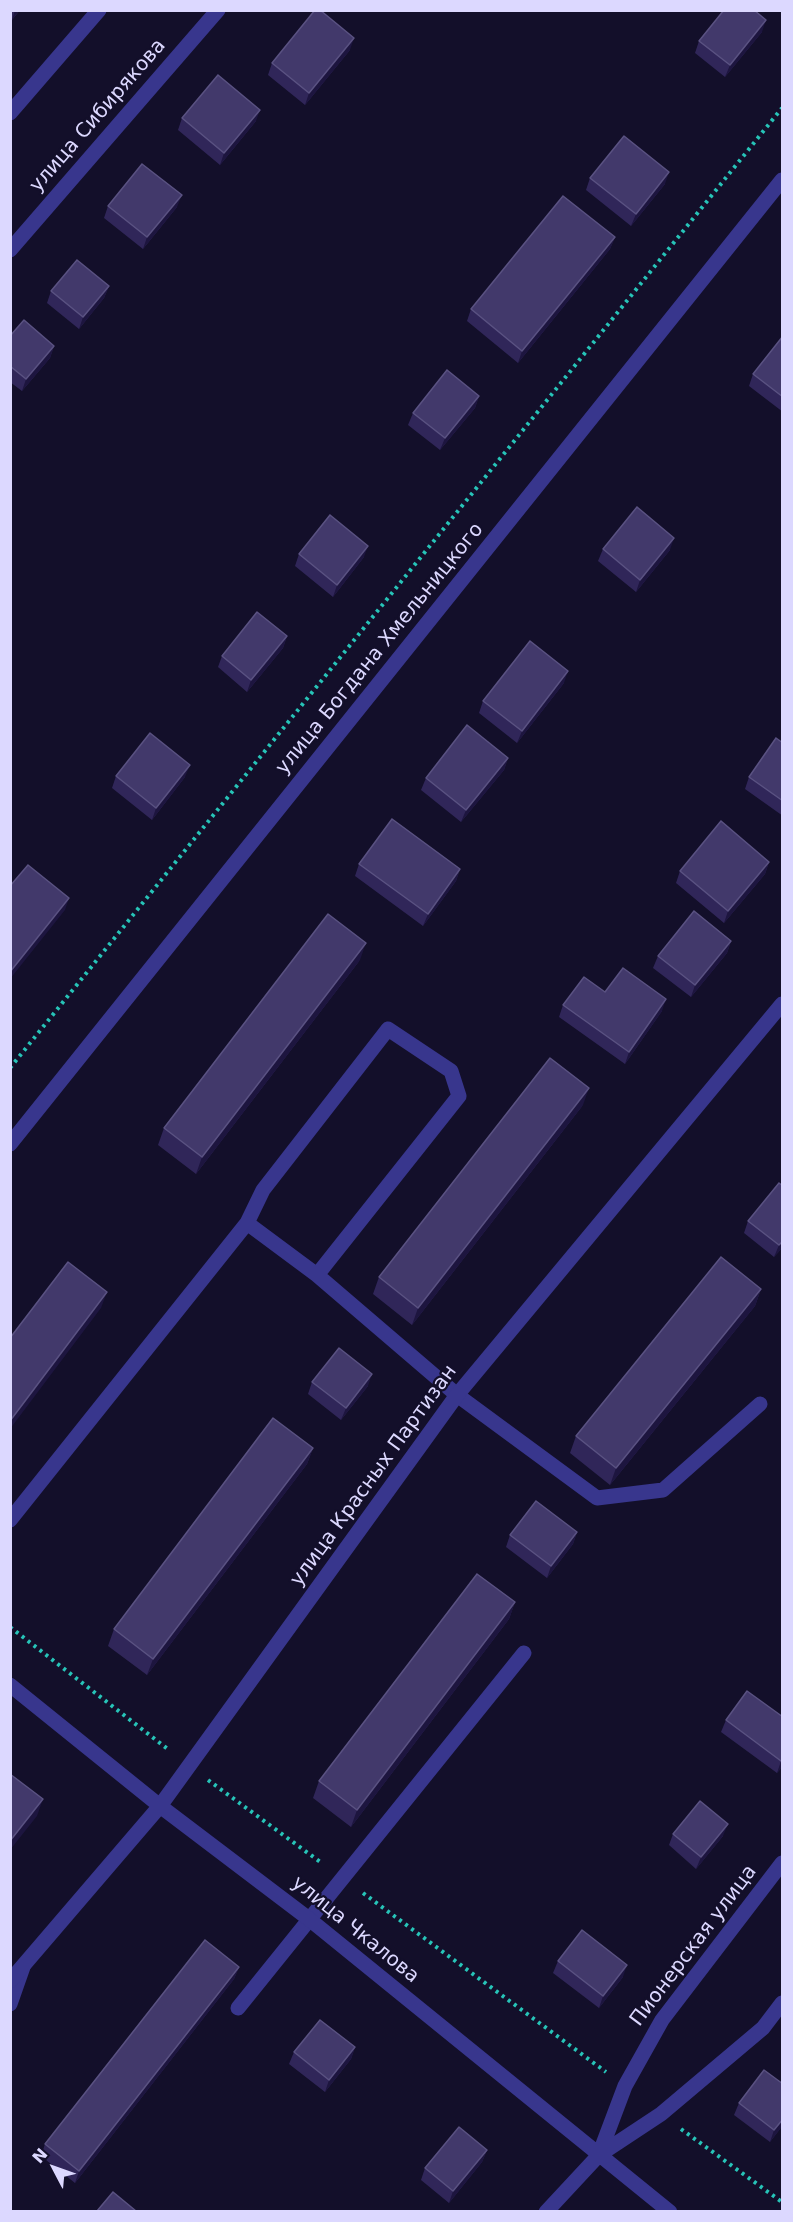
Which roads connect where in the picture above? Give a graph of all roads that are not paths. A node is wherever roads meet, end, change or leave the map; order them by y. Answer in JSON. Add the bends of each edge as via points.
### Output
{"nodes":[{"id":1,"x":99,"y":10,"type":"edge"},
{"id":2,"x":218,"y":10,"type":"edge"},
{"id":3,"x":10,"y":113,"type":"edge"},
{"id":4,"x":783,"y":180,"type":"edge"},
{"id":5,"x":10,"y":250,"type":"edge"},
{"id":6,"x":783,"y":1004,"type":"edge"},
{"id":7,"x":10,"y":1144,"type":"edge"},
{"id":8,"x":247,"y":1223,"type":"junction"},
{"id":9,"x":317,"y":1275,"type":"junction"},
{"id":10,"x":457,"y":1395,"type":"junction"},
{"id":11,"x":760,"y":1404,"type":"dead end"},
{"id":12,"x":10,"y":1520,"type":"edge"},
{"id":13,"x":524,"y":1653,"type":"dead end"},
{"id":14,"x":10,"y":1685,"type":"edge"},
{"id":15,"x":160,"y":1806,"type":"junction"},
{"id":16,"x":783,"y":1863,"type":"edge"},
{"id":17,"x":309,"y":1919,"type":"junction"},
{"id":18,"x":24,"y":1965,"type":"junction"},
{"id":19,"x":10,"y":1981,"type":"edge"},
{"id":20,"x":783,"y":2003,"type":"edge"},
{"id":21,"x":10,"y":2004,"type":"edge"},
{"id":22,"x":238,"y":2008,"type":"dead end"},
{"id":23,"x":599,"y":2155,"type":"junction"},
{"id":24,"x":546,"y":2211,"type":"edge"},
{"id":25,"x":670,"y":2211,"type":"edge"}],
"edges":[{"from":1,"to":3,"type":"street"},
{"from":2,"to":5,"type":"street","name":"улица Сибирякова"},
{"from":4,"to":7,"type":"street","name":"улица Богдана Хмельницкого"},
{"from":6,"to":10,"type":"street","name":"улица Красных Партизан"},
{"from":8,"to":9,"type":"street"},
{"from":8,"to":9,"type":"street","via":[[262,1190],[388,1029],[451,1071],[459,1096]]},
{"from":8,"to":12,"type":"street"},
{"from":9,"to":10,"type":"street"},
{"from":10,"to":11,"type":"street","via":[[597,1498],[663,1490]]},
{"from":10,"to":15,"type":"street","name":"улица Красных Партизан"},
{"from":13,"to":17,"type":"street"},
{"from":14,"to":15,"type":"street","name":"улица Чкалова"},
{"from":15,"to":17,"type":"street","name":"улица Чкалова"},
{"from":15,"to":18,"type":"street","name":"улица Красных Партизан"},
{"from":16,"to":23,"type":"street","name":"Пионерская улица","via":[[662,2020],[625,2086]]},
{"from":17,"to":22,"type":"street"},
{"from":17,"to":23,"type":"street","name":"улица Чкалова"},
{"from":18,"to":19,"type":"street","name":"улица Красных Партизан"},
{"from":18,"to":21,"type":"street"},
{"from":20,"to":23,"type":"street","name":"Пионерская улица","via":[[763,2028],[661,2114]]},
{"from":23,"to":24,"type":"street","name":"Пионерская улица"},
{"from":23,"to":25,"type":"street","name":"улица Чкалова"}]}
